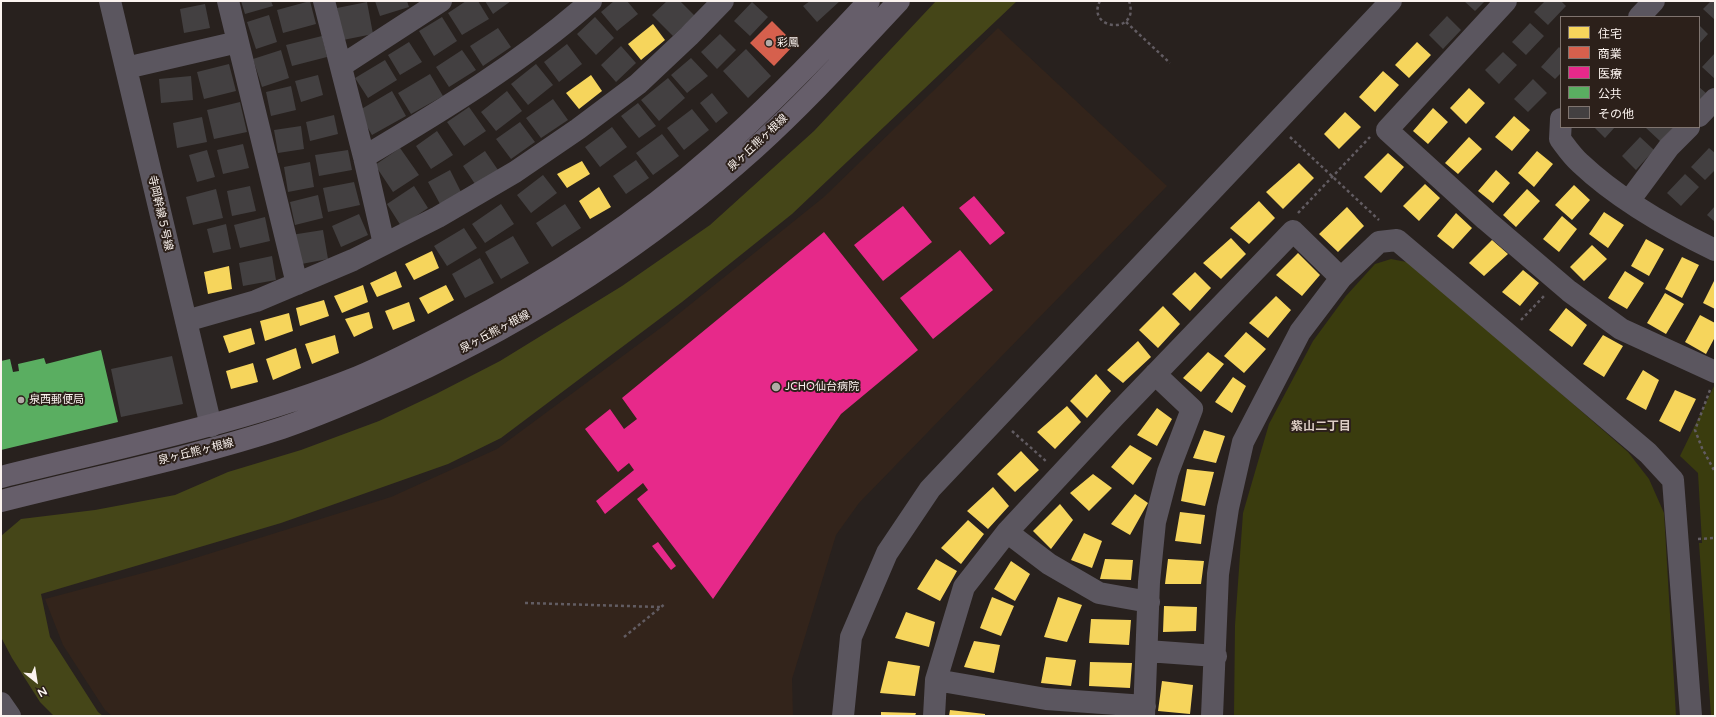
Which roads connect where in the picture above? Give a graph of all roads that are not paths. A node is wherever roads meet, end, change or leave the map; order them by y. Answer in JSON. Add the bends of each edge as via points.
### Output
{"nodes":[{"id":1,"x":110,"y":1,"type":"edge"},
{"id":2,"x":228,"y":1,"type":"edge"},
{"id":3,"x":324,"y":1,"type":"edge"},
{"id":4,"x":591,"y":1,"type":"edge"},
{"id":5,"x":723,"y":1,"type":"edge"},
{"id":6,"x":869,"y":1,"type":"edge"},
{"id":7,"x":899,"y":1,"type":"edge"},
{"id":8,"x":1391,"y":1,"type":"edge"},
{"id":9,"x":1506,"y":1,"type":"edge"},
{"id":10,"x":1654,"y":1,"type":"edge"},
{"id":11,"x":430,"y":4,"type":"edge"},
{"id":12,"x":1640,"y":16,"type":"edge"},
{"id":13,"x":238,"y":42,"type":"junction"},
{"id":14,"x":341,"y":66,"type":"junction"},
{"id":15,"x":126,"y":68,"type":"junction"},
{"id":16,"x":1715,"y":99,"type":"edge"},
{"id":17,"x":1700,"y":115,"type":"edge"},
{"id":18,"x":1561,"y":128,"type":"edge"},
{"id":19,"x":1687,"y":128,"type":"edge"},
{"id":20,"x":364,"y":157,"type":"junction"},
{"id":21,"x":1629,"y":201,"type":"junction"},
{"id":22,"x":384,"y":244,"type":"junction"},
{"id":23,"x":1715,"y":250,"type":"edge"},
{"id":24,"x":1341,"y":278,"type":"junction"},
{"id":25,"x":297,"y":284,"type":"junction"},
{"id":26,"x":186,"y":321,"type":"junction"},
{"id":27,"x":1155,"y":374,"type":"junction"},
{"id":28,"x":1714,"y":378,"type":"edge"},
{"id":29,"x":211,"y":426,"type":"junction"},
{"id":30,"x":1,"y":477,"type":"edge"},
{"id":31,"x":1,"y":501,"type":"edge"},
{"id":32,"x":1007,"y":532,"type":"junction"},
{"id":33,"x":1148,"y":602,"type":"junction"},
{"id":34,"x":1147,"y":651,"type":"junction"},
{"id":35,"x":1216,"y":656,"type":"junction"},
{"id":36,"x":936,"y":680,"type":"junction"},
{"id":37,"x":1,"y":703,"type":"edge"},
{"id":38,"x":1144,"y":711,"type":"edge"},
{"id":39,"x":10,"y":716,"type":"edge"},
{"id":40,"x":843,"y":716,"type":"edge"},
{"id":41,"x":934,"y":716,"type":"edge"},
{"id":42,"x":1212,"y":716,"type":"edge"},
{"id":43,"x":1691,"y":716,"type":"edge"}],
"edges":[{"from":1,"to":15,"type":"street","name":"寺岡幹線５号線"},
{"from":2,"to":13,"type":"street"},
{"from":3,"to":14,"type":"street"},
{"from":4,"to":20,"type":"street","via":[[510,66]]},
{"from":5,"to":22,"type":"street","via":[[638,84],[578,129],[515,172],[438,217]]},
{"from":6,"to":29,"type":"main road","name":"泉ヶ丘熊ヶ根線","via":[[772,102],[714,155],[654,204],[525,292],[416,350],[358,377]]},
{"from":7,"to":31,"type":"main road","name":"泉ヶ丘熊ヶ根線","via":[[756,147],[690,203],[589,277],[506,328],[363,397],[284,427],[222,446]]},
{"from":8,"to":40,"type":"street","via":[[930,489],[888,553],[851,637]]},
{"from":9,"to":28,"type":"street","via":[[1387,130],[1558,281],[1622,329]]},
{"from":10,"to":12,"type":"street"},
{"from":11,"to":14,"type":"street"},
{"from":13,"to":15,"type":"street"},
{"from":13,"to":25,"type":"street"},
{"from":14,"to":20,"type":"street"},
{"from":15,"to":26,"type":"street","name":"寺岡幹線５号線"},
{"from":16,"to":17,"type":"street"},
{"from":18,"to":21,"type":"street","via":[[1560,139],[1579,162]]},
{"from":19,"to":21,"type":"street","via":[[1669,147]]},
{"from":20,"to":22,"type":"street"},
{"from":21,"to":23,"type":"street"},
{"from":22,"to":25,"type":"street"},
{"from":24,"to":27,"type":"street","via":[[1293,231]]},
{"from":24,"to":35,"type":"street","via":[[1300,332],[1243,442],[1228,508],[1218,574]]},
{"from":24,"to":43,"type":"street","via":[[1379,242],[1397,240],[1648,453],[1672,480]]},
{"from":25,"to":26,"type":"street","via":[[256,301]]},
{"from":26,"to":29,"type":"street","name":"寺岡幹線５号線"},
{"from":27,"to":32,"type":"street"},
{"from":27,"to":33,"type":"street","via":[[1192,409],[1168,472],[1155,522]]},
{"from":29,"to":30,"type":"main road","name":"泉ヶ丘熊ヶ根線"},
{"from":32,"to":33,"type":"street","via":[[1049,564],[1099,593]]},
{"from":32,"to":36,"type":"street","via":[[964,587]]},
{"from":33,"to":34,"type":"street"},
{"from":34,"to":35,"type":"street"},
{"from":34,"to":38,"type":"street"},
{"from":35,"to":42,"type":"street"},
{"from":36,"to":38,"type":"street","via":[[1046,699]]},
{"from":36,"to":41,"type":"street"},
{"from":37,"to":39,"type":"street"}]}
